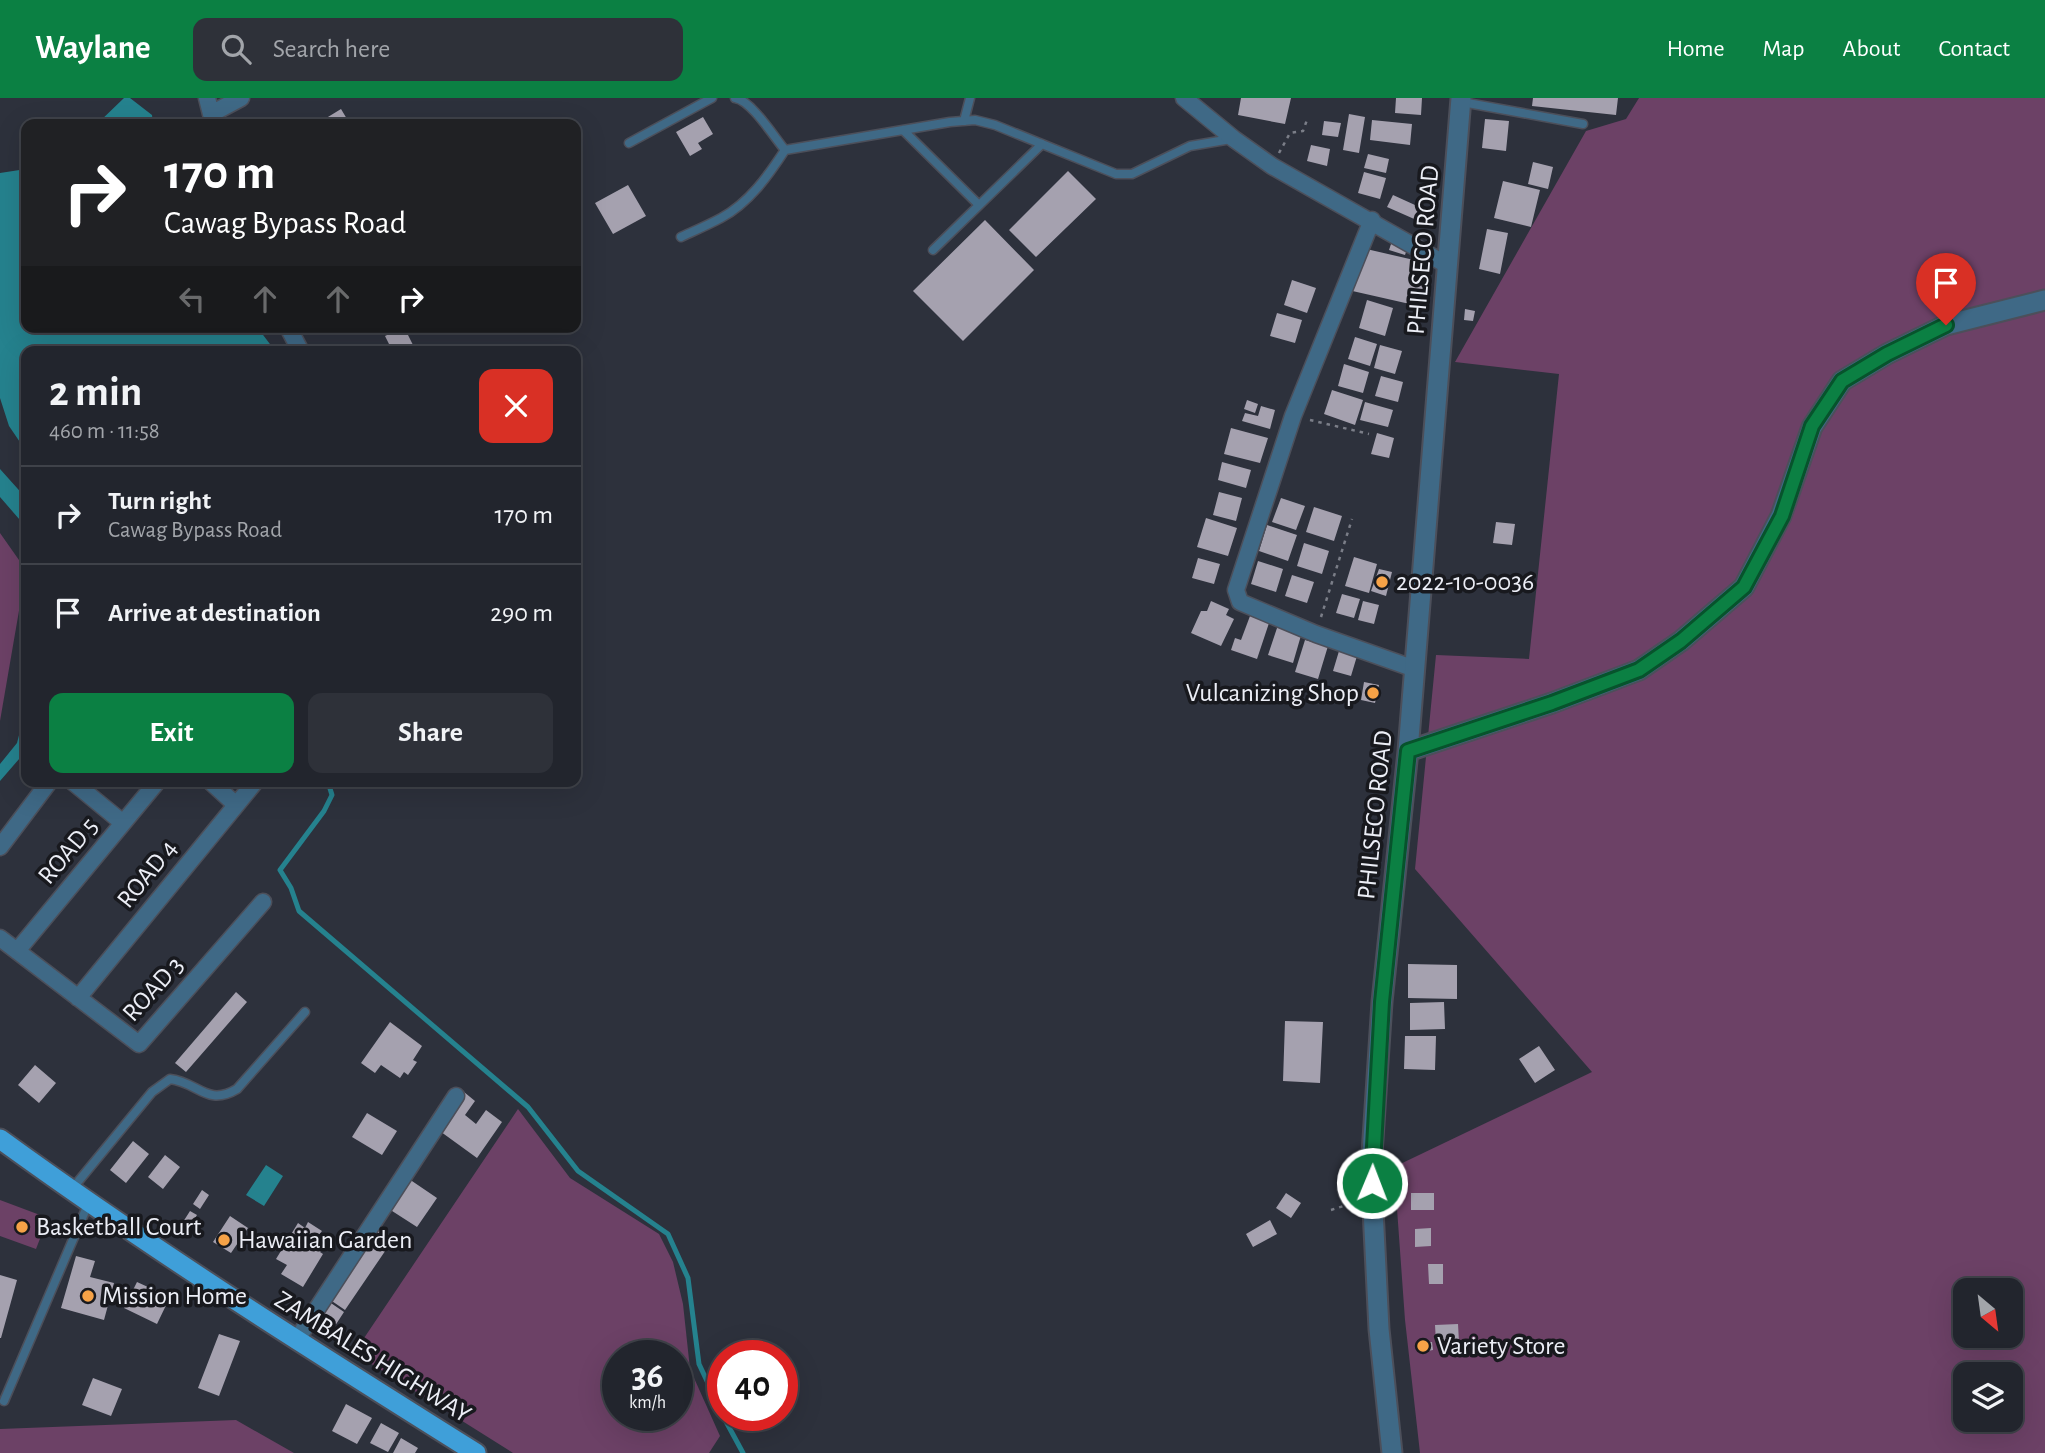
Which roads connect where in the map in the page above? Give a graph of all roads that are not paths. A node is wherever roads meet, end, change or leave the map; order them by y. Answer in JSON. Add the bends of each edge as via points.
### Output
{"nodes":[{"id":1,"x":242,"y":98,"type":"edge"},
{"id":2,"x":712,"y":98,"type":"edge"},
{"id":3,"x":735,"y":98,"type":"edge"},
{"id":4,"x":970,"y":98,"type":"edge"},
{"id":5,"x":1184,"y":98,"type":"edge"},
{"id":6,"x":1461,"y":100,"type":"edge"},
{"id":7,"x":210,"y":112,"type":"edge"},
{"id":8,"x":964,"y":121,"type":"junction"},
{"id":9,"x":1583,"y":124,"type":"dead end"},
{"id":10,"x":903,"y":130,"type":"junction"},
{"id":11,"x":1234,"y":139,"type":"junction"},
{"id":12,"x":629,"y":143,"type":"dead end"},
{"id":13,"x":1042,"y":144,"type":"junction"},
{"id":14,"x":785,"y":150,"type":"junction"},
{"id":15,"x":979,"y":205,"type":"junction"},
{"id":16,"x":1371,"y":220,"type":"junction"},
{"id":17,"x":681,"y":237,"type":"dead end"},
{"id":18,"x":933,"y":250,"type":"dead end"},
{"id":19,"x":1447,"y":265,"type":"junction"},
{"id":20,"x":2045,"y":300,"type":"edge"},
{"id":21,"x":1415,"y":669,"type":"junction"},
{"id":22,"x":1408,"y":751,"type":"junction"},
{"id":23,"x":45,"y":787,"type":"edge"},
{"id":24,"x":78,"y":787,"type":"edge"},
{"id":25,"x":154,"y":787,"type":"edge"},
{"id":26,"x":216,"y":787,"type":"edge"},
{"id":27,"x":250,"y":787,"type":"edge"},
{"id":28,"x":235,"y":804,"type":"junction"},
{"id":29,"x":123,"y":824,"type":"junction"},
{"id":30,"x":0,"y":847,"type":"edge"},
{"id":31,"x":263,"y":902,"type":"dead end"},
{"id":32,"x":0,"y":938,"type":"edge"},
{"id":33,"x":17,"y":951,"type":"junction"},
{"id":34,"x":78,"y":999,"type":"junction"},
{"id":35,"x":305,"y":1012,"type":"dead end"},
{"id":36,"x":456,"y":1096,"type":"dead end"},
{"id":37,"x":0,"y":1139,"type":"edge"},
{"id":38,"x":72,"y":1189,"type":"junction"},
{"id":39,"x":89,"y":1202,"type":"junction"},
{"id":40,"x":296,"y":1341,"type":"junction"},
{"id":41,"x":4,"y":1401,"type":"dead end"},
{"id":42,"x":477,"y":1453,"type":"edge"},
{"id":43,"x":1392,"y":1453,"type":"edge"}],
"edges":[{"from":1,"to":7,"type":"street"},
{"from":2,"to":12,"type":"lane"},
{"from":3,"to":14,"type":"lane","via":[[750,106]]},
{"from":4,"to":8,"type":"lane"},
{"from":5,"to":11,"type":"street"},
{"from":6,"to":9,"type":"lane"},
{"from":6,"to":19,"type":"street","name":"PHILSECO ROAD"},
{"from":8,"to":10,"type":"lane"},
{"from":8,"to":13,"type":"lane","via":[[995,125]]},
{"from":10,"to":14,"type":"lane"},
{"from":10,"to":15,"type":"lane"},
{"from":11,"to":13,"type":"lane","via":[[1179,150],[1132,174],[1116,174]]},
{"from":11,"to":16,"type":"street","via":[[1272,166]]},
{"from":13,"to":15,"type":"lane"},
{"from":14,"to":17,"type":"lane","via":[[765,181],[740,205]]},
{"from":15,"to":18,"type":"lane"},
{"from":16,"to":19,"type":"street"},
{"from":16,"to":21,"type":"street","via":[[1293,416],[1236,590],[1240,601]]},
{"from":19,"to":21,"type":"street","name":"PHILSECO ROAD"},
{"from":20,"to":22,"type":"street","via":[[1946,325],[1842,381],[1812,426],[1782,516],[1744,587],[1681,641],[1639,670]]},
{"from":21,"to":22,"type":"street","name":"PHILSECO ROAD"},
{"from":22,"to":43,"type":"street","name":"PHILSECO ROAD","via":[[1382,1002],[1371,1169],[1378,1329]]},
{"from":23,"to":30,"type":"street"},
{"from":24,"to":29,"type":"street"},
{"from":25,"to":29,"type":"street","name":"ROAD 5"},
{"from":26,"to":28,"type":"street"},
{"from":27,"to":28,"type":"street","name":"ROAD 4"},
{"from":28,"to":34,"type":"street","name":"ROAD 4"},
{"from":29,"to":33,"type":"street","name":"ROAD 5"},
{"from":31,"to":34,"type":"street","name":"ROAD 3","via":[[139,1044]]},
{"from":32,"to":33,"type":"street","name":"ROAD 3"},
{"from":33,"to":34,"type":"street","name":"ROAD 3"},
{"from":35,"to":38,"type":"lane","via":[[229,1094],[208,1095],[170,1079],[152,1092]]},
{"from":36,"to":40,"type":"street"},
{"from":37,"to":38,"type":"main road","name":"ZAMBALES HIGHWAY"},
{"from":38,"to":39,"type":"main road","name":"ZAMBALES HIGHWAY"},
{"from":39,"to":40,"type":"main road","name":"ZAMBALES HIGHWAY"},
{"from":39,"to":41,"type":"lane"},
{"from":40,"to":42,"type":"main road","name":"ZAMBALES HIGHWAY"}]}
